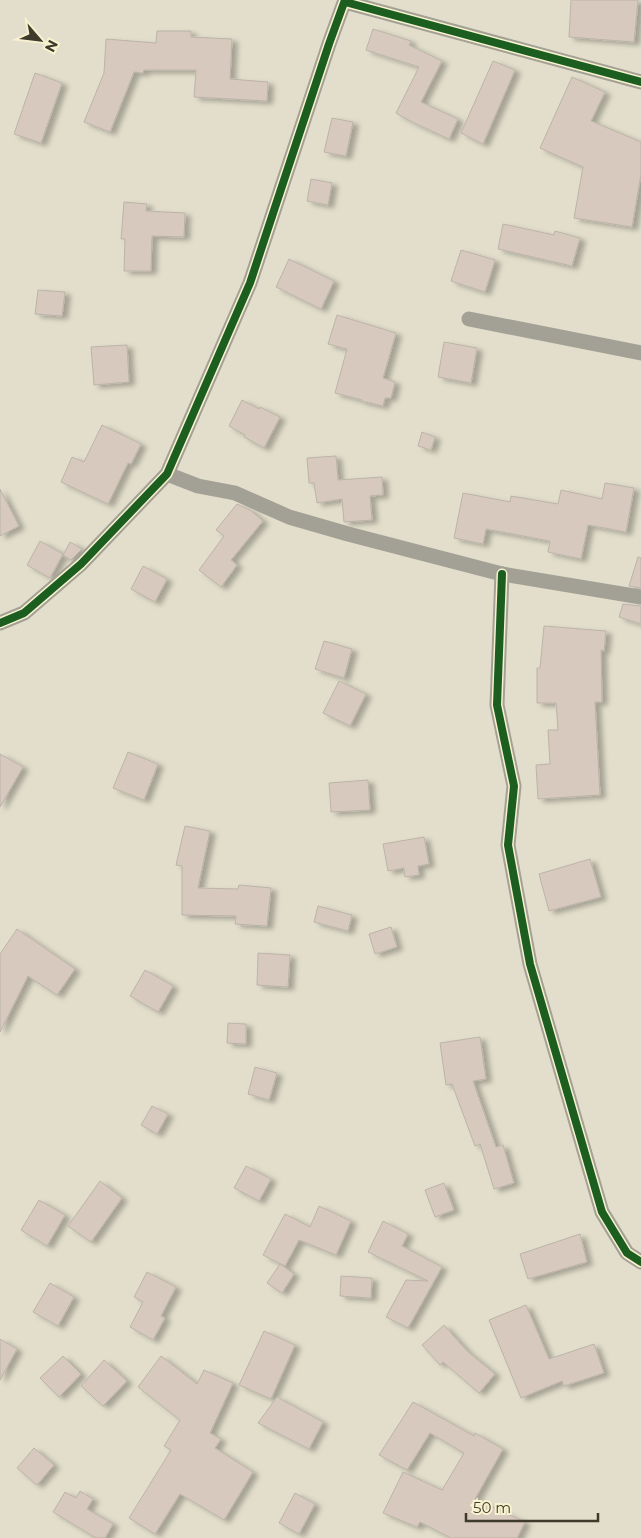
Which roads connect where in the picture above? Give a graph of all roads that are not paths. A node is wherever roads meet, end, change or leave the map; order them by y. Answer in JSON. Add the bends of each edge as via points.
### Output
{"nodes":[{"id":1,"x":345,"y":1,"type":"edge"},
{"id":2,"x":641,"y":82,"type":"edge"},
{"id":3,"x":470,"y":320,"type":"dead end"},
{"id":4,"x":641,"y":353,"type":"edge"},
{"id":5,"x":167,"y":474,"type":"junction"},
{"id":6,"x":502,"y":574,"type":"junction"},
{"id":7,"x":641,"y":597,"type":"edge"},
{"id":8,"x":0,"y":622,"type":"edge"},
{"id":9,"x":641,"y":1262,"type":"edge"}],
"edges":[{"from":1,"to":2,"type":"street"},
{"from":1,"to":5,"type":"street","via":[[250,283]]},
{"from":3,"to":4,"type":"street"},
{"from":5,"to":6,"type":"street","via":[[198,486],[236,493],[289,517]]},
{"from":5,"to":8,"type":"street","via":[[81,564],[24,613]]},
{"from":6,"to":7,"type":"street"},
{"from":6,"to":9,"type":"street","via":[[497,705],[514,786],[508,845],[530,964],[602,1212],[627,1253]]}]}
